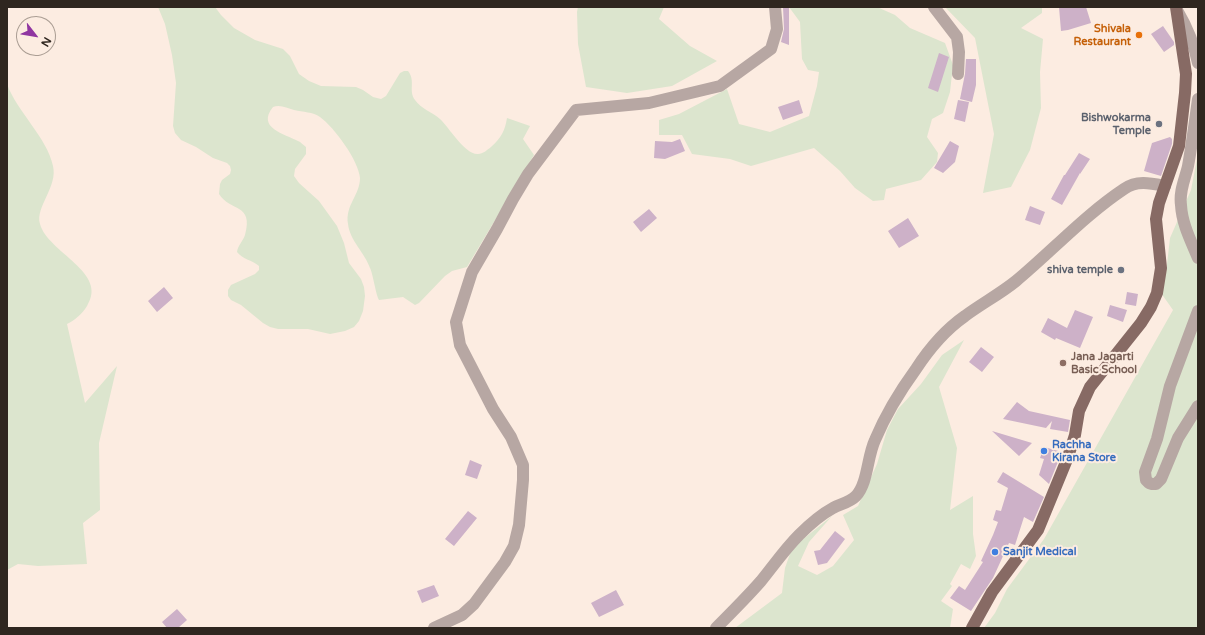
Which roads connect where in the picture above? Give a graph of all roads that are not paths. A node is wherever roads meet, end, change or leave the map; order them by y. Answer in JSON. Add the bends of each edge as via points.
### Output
{"nodes":[{"id":1,"x":775,"y":7,"type":"edge"},
{"id":2,"x":934,"y":7,"type":"edge"},
{"id":3,"x":1177,"y":9,"type":"edge"},
{"id":4,"x":1198,"y":63,"type":"edge"},
{"id":5,"x":958,"y":74,"type":"dead end"},
{"id":6,"x":1198,"y":99,"type":"edge"},
{"id":7,"x":1165,"y":186,"type":"junction"},
{"id":8,"x":1198,"y":258,"type":"edge"},
{"id":9,"x":1198,"y":312,"type":"edge"},
{"id":10,"x":1198,"y":406,"type":"edge"},
{"id":11,"x":434,"y":628,"type":"edge"},
{"id":12,"x":716,"y":628,"type":"edge"},
{"id":13,"x":972,"y":628,"type":"edge"}],
"edges":[{"from":1,"to":11,"type":"street","via":[[777,30],[771,48],[720,86],[649,103],[576,110],[528,174],[472,272],[456,322],[460,345],[493,409],[511,437],[523,465],[519,525],[514,546],[508,557],[474,604],[462,615]]},
{"from":2,"to":5,"type":"street","via":[[957,37]]},
{"from":3,"to":4,"type":"street","via":[[1189,32]]},
{"from":3,"to":7,"type":"main road","via":[[1186,74],[1185,93],[1179,146]]},
{"from":6,"to":8,"type":"street","via":[[1192,145],[1181,191],[1186,231]]},
{"from":7,"to":12,"type":"street","via":[[1143,182],[1124,188],[998,295],[964,316],[946,332],[916,369],[883,424],[871,449],[863,483],[856,496],[824,514],[799,535],[758,585]]},
{"from":7,"to":13,"type":"main road","via":[[1156,219],[1162,268],[1151,307],[1090,387],[1079,411],[1068,457],[1038,530],[992,592]]},
{"from":9,"to":10,"type":"street","via":[[1170,386],[1157,439],[1145,472],[1149,483],[1156,484],[1162,479],[1178,438]]}]}
